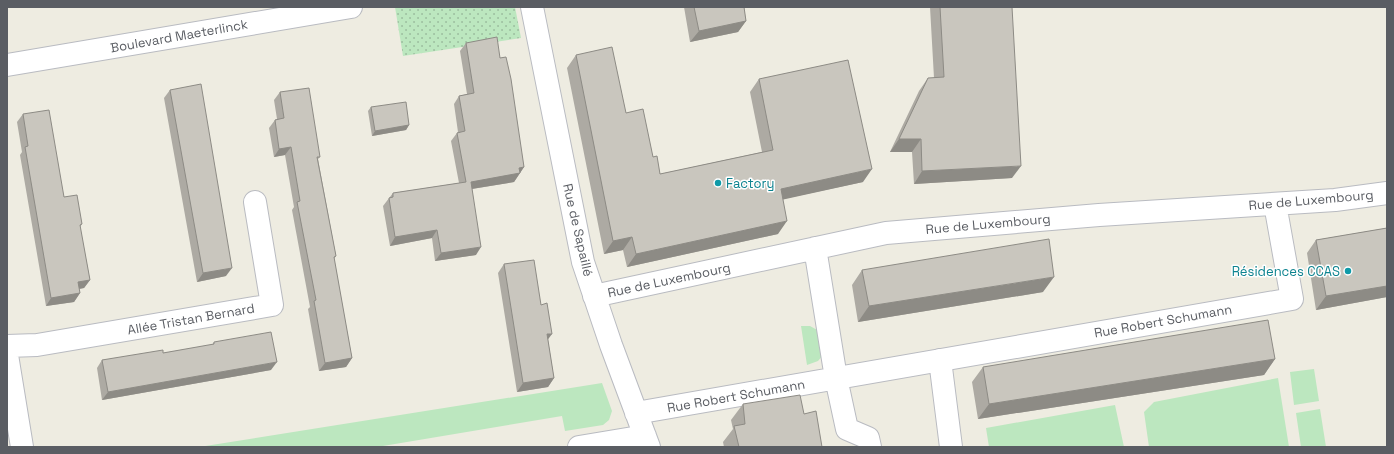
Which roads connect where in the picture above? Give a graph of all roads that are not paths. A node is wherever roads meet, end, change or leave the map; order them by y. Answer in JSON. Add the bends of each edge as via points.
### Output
{"nodes":[{"id":1,"x":351,"y":7,"type":"edge"},
{"id":2,"x":532,"y":7,"type":"edge"},
{"id":3,"x":7,"y":65,"type":"edge"},
{"id":4,"x":1387,"y":193,"type":"edge"},
{"id":5,"x":254,"y":202,"type":"dead end"},
{"id":6,"x":1275,"y":204,"type":"junction"},
{"id":7,"x":815,"y":248,"type":"junction"},
{"id":8,"x":594,"y":296,"type":"junction"},
{"id":9,"x":7,"y":346,"type":"edge"},
{"id":10,"x":7,"y":355,"type":"edge"},
{"id":11,"x":940,"y":360,"type":"junction"},
{"id":12,"x":836,"y":378,"type":"junction"},
{"id":13,"x":636,"y":414,"type":"junction"},
{"id":14,"x":647,"y":442,"type":"edge"},
{"id":15,"x":22,"y":447,"type":"edge"},
{"id":16,"x":579,"y":447,"type":"edge"},
{"id":17,"x":870,"y":447,"type":"edge"},
{"id":18,"x":951,"y":447,"type":"edge"}],
"edges":[{"from":1,"to":3,"type":"street","name":"Boulevard Maeterlinck"},
{"from":2,"to":8,"type":"street","name":"Rue de Sapaillé","via":[[583,262]]},
{"from":4,"to":6,"type":"street","name":"Rue de Luxembourg"},
{"from":5,"to":9,"type":"street","name":"Allée Tristan Bernard","via":[[272,305],[37,345]]},
{"from":6,"to":7,"type":"street","name":"Rue de Luxembourg","via":[[1099,215],[886,233]]},
{"from":6,"to":11,"type":"street","name":"Rue Robert Schumann","via":[[1292,299]]},
{"from":7,"to":8,"type":"street","name":"Rue de Luxembourg"},
{"from":7,"to":12,"type":"street"},
{"from":8,"to":13,"type":"street","name":"Rue de Sapaillé"},
{"from":10,"to":15,"type":"street"},
{"from":11,"to":12,"type":"street","name":"Rue Robert Schumann"},
{"from":11,"to":18,"type":"street"},
{"from":12,"to":13,"type":"street","name":"Rue Robert Schumann"},
{"from":12,"to":17,"type":"street","via":[[847,429],[868,438]]},
{"from":13,"to":14,"type":"street","name":"Rue de Sapaillé"},
{"from":14,"to":16,"type":"street"}]}
